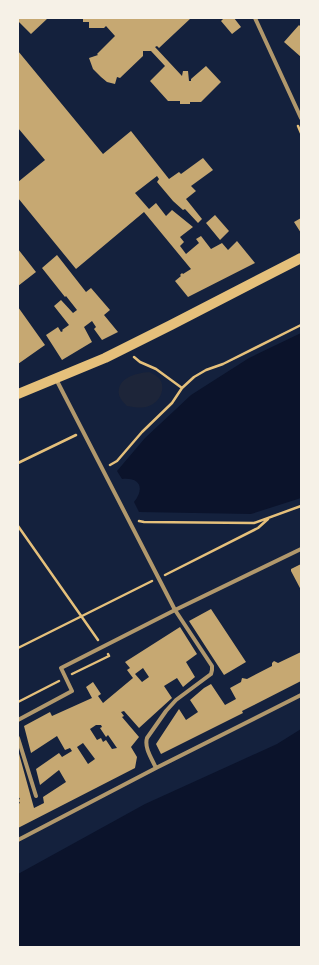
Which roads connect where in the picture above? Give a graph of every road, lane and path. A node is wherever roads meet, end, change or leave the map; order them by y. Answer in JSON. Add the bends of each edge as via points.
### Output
{"nodes":[{"id":1,"x":255,"y":18,"type":"edge"},
{"id":2,"x":301,"y":118,"type":"edge"},
{"id":3,"x":301,"y":258,"type":"edge"},
{"id":4,"x":301,"y":325,"type":"edge"},
{"id":5,"x":128,"y":346,"type":"junction"},
{"id":6,"x":56,"y":379,"type":"junction"},
{"id":7,"x":182,"y":388,"type":"junction"},
{"id":8,"x":18,"y":394,"type":"edge"},
{"id":9,"x":83,"y":432,"type":"junction"},
{"id":10,"x":105,"y":460,"type":"dead end"},
{"id":11,"x":18,"y":463,"type":"edge"},
{"id":12,"x":301,"y":506,"type":"edge"},
{"id":13,"x":134,"y":517,"type":"dead end"},
{"id":14,"x":270,"y":517,"type":"junction"},
{"id":15,"x":18,"y":526,"type":"edge"},
{"id":16,"x":301,"y":549,"type":"edge"},
{"id":17,"x":158,"y":578,"type":"junction"},
{"id":18,"x":174,"y":610,"type":"junction"},
{"id":19,"x":82,"y":616,"type":"junction"},
{"id":20,"x":103,"y":647,"type":"junction"},
{"id":21,"x":18,"y":648,"type":"edge"},
{"id":22,"x":109,"y":656,"type":"dead end"},
{"id":23,"x":301,"y":695,"type":"edge"},
{"id":24,"x":18,"y":720,"type":"edge"},
{"id":25,"x":18,"y":738,"type":"edge"},
{"id":26,"x":156,"y":768,"type":"junction"},
{"id":27,"x":36,"y":796,"type":"dead end"},
{"id":28,"x":18,"y":840,"type":"edge"}],
"edges":[{"from":1,"to":2,"type":"street"},
{"from":3,"to":5,"type":"main road"},
{"from":4,"to":7,"type":"path","via":[[206,370]]},
{"from":5,"to":6,"type":"main road"},
{"from":5,"to":7,"type":"path","via":[[140,362],[156,369]]},
{"from":6,"to":8,"type":"main road"},
{"from":6,"to":9,"type":"street"},
{"from":7,"to":10,"type":"path","via":[[172,403],[117,461],[108,467]]},
{"from":9,"to":11,"type":"path"},
{"from":9,"to":17,"type":"street"},
{"from":12,"to":14,"type":"path"},
{"from":13,"to":14,"type":"path","via":[[144,522],[254,523]]},
{"from":14,"to":17,"type":"path","via":[[258,528]]},
{"from":15,"to":19,"type":"path"},
{"from":16,"to":18,"type":"street"},
{"from":17,"to":18,"type":"street"},
{"from":17,"to":19,"type":"path"},
{"from":18,"to":20,"type":"street"},
{"from":18,"to":26,"type":"street","via":[[212,666],[212,670],[211,674],[176,700],[147,738],[147,748]]},
{"from":19,"to":20,"type":"path"},
{"from":19,"to":21,"type":"path"},
{"from":20,"to":22,"type":"path"},
{"from":20,"to":24,"type":"street","via":[[60,668],[72,691]]},
{"from":23,"to":26,"type":"street"},
{"from":25,"to":27,"type":"street"},
{"from":26,"to":28,"type":"street"}]}
